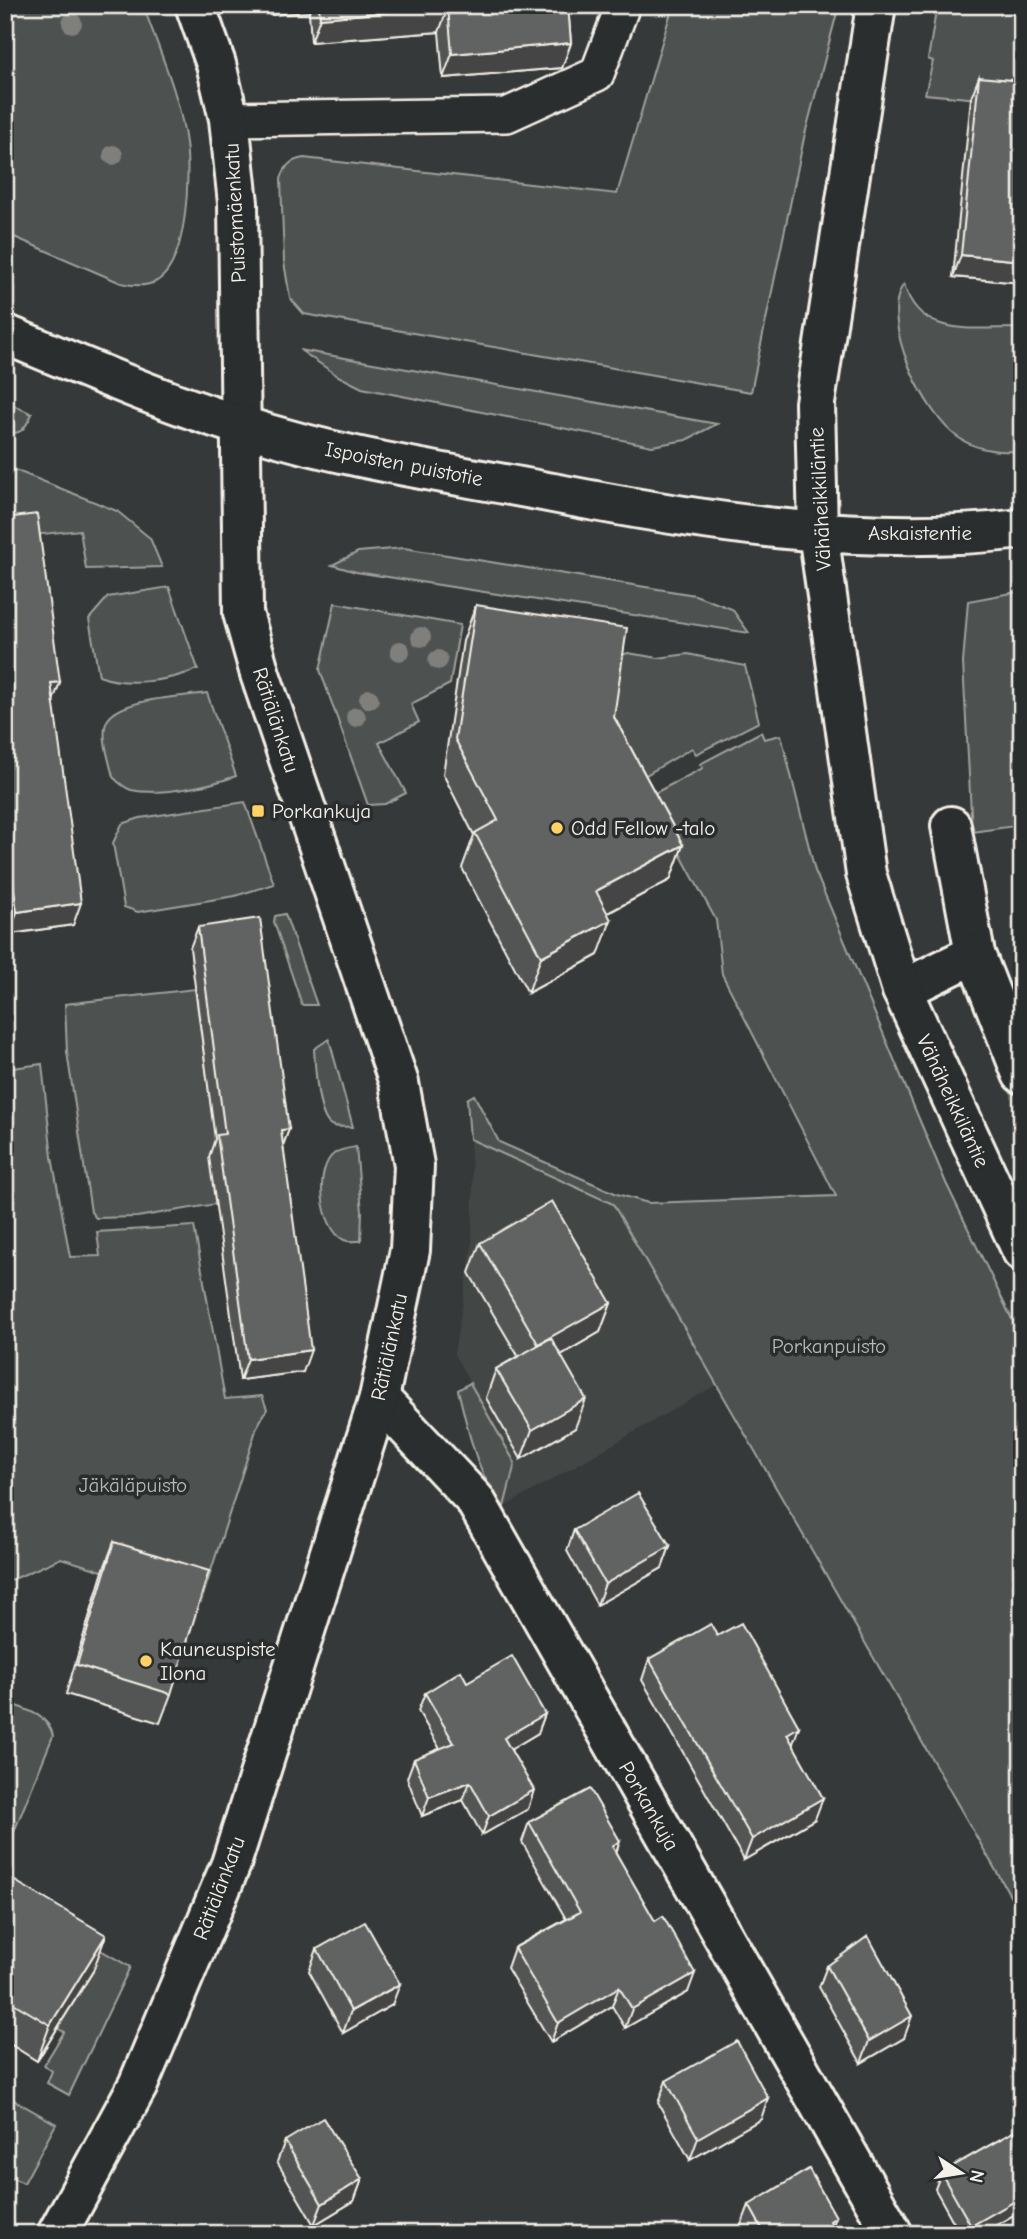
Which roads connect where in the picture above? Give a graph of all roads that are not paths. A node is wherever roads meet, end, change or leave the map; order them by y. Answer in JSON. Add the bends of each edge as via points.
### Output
{"nodes":[{"id":1,"x":195,"y":5,"type":"edge"},
{"id":2,"x":623,"y":5,"type":"edge"},
{"id":3,"x":876,"y":5,"type":"edge"},
{"id":4,"x":229,"y":119,"type":"junction"},
{"id":5,"x":5,"y":334,"type":"edge"},
{"id":6,"x":243,"y":427,"type":"junction"},
{"id":7,"x":1022,"y":529,"type":"edge"},
{"id":8,"x":818,"y":532,"type":"junction"},
{"id":9,"x":951,"y":826,"type":"dead end"},
{"id":10,"x":975,"y":954,"type":"junction"},
{"id":11,"x":902,"y":990,"type":"junction"},
{"id":12,"x":1022,"y":1074,"type":"edge"},
{"id":13,"x":1022,"y":1251,"type":"edge"},
{"id":14,"x":379,"y":1398,"type":"junction"},
{"id":15,"x":57,"y":2234,"type":"edge"},
{"id":16,"x":893,"y":2234,"type":"edge"}],
"edges":[{"from":1,"to":4,"type":"street","name":"Puistomäenkatu"},
{"from":2,"to":4,"type":"lane","via":[[597,74],[507,115]]},
{"from":3,"to":8,"type":"street","name":"Vähäheikkiläntie","via":[[815,403]]},
{"from":4,"to":6,"type":"street","name":"Puistomäenkatu","via":[[239,203]]},
{"from":5,"to":6,"type":"street","name":"Ispoisten puistotie"},
{"from":6,"to":8,"type":"street","name":"Ispoisten puistotie","via":[[342,454],[630,508]]},
{"from":6,"to":14,"type":"street","name":"Rätiälänkatu","via":[[243,613],[399,1083],[414,1165],[410,1250]]},
{"from":7,"to":8,"type":"street","name":"Askaistentie","via":[[941,536]]},
{"from":8,"to":11,"type":"street","name":"Vähäheikkiläntie","via":[[866,874]]},
{"from":9,"to":10,"type":"street"},
{"from":10,"to":11,"type":"street"},
{"from":10,"to":12,"type":"street"},
{"from":11,"to":13,"type":"street","name":"Vähäheikkiläntie"},
{"from":14,"to":15,"type":"street","name":"Rätiälänkatu","via":[[231,1864],[138,2085]]},
{"from":14,"to":16,"type":"street","name":"Porkankuja","via":[[475,1500]]}]}
